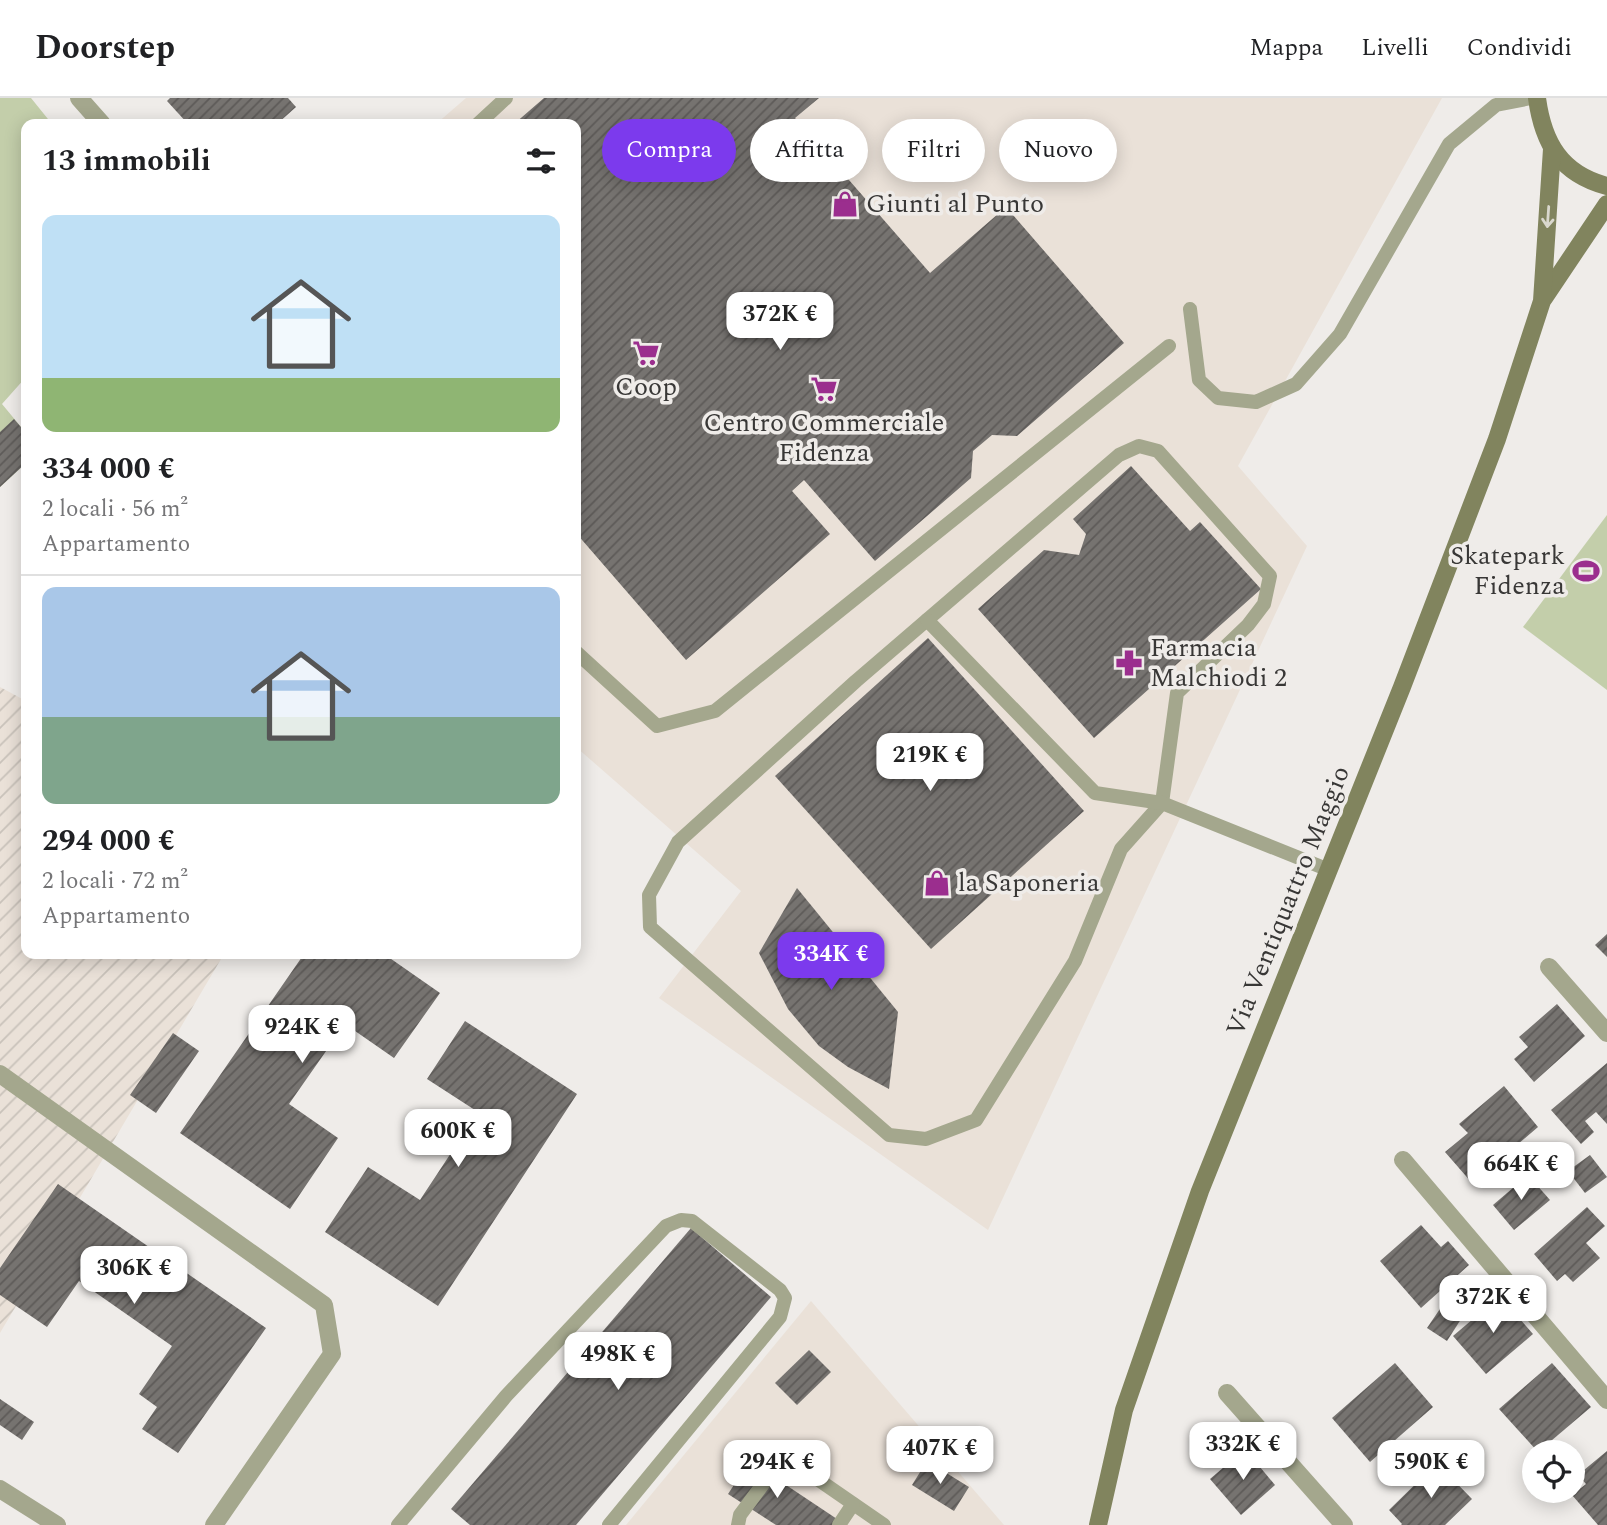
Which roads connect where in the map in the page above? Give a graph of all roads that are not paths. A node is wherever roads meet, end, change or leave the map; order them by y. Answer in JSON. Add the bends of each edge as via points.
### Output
{"nodes":[{"id":1,"x":79,"y":98,"type":"edge"},
{"id":2,"x":506,"y":98,"type":"edge"},
{"id":3,"x":1531,"y":98,"type":"edge"},
{"id":4,"x":1537,"y":98,"type":"edge"},
{"id":5,"x":98,"y":119,"type":"edge"},
{"id":6,"x":483,"y":119,"type":"edge"},
{"id":7,"x":1552,"y":149,"type":"junction"},
{"id":8,"x":1607,"y":186,"type":"edge"},
{"id":9,"x":1607,"y":204,"type":"edge"},
{"id":10,"x":1542,"y":301,"type":"junction"},
{"id":11,"x":1190,"y":309,"type":"dead end"},
{"id":12,"x":1169,"y":346,"type":"dead end"},
{"id":13,"x":927,"y":621,"type":"junction"},
{"id":14,"x":581,"y":657,"type":"edge"},
{"id":15,"x":1162,"y":803,"type":"junction"},
{"id":16,"x":1329,"y":870,"type":"junction"},
{"id":17,"x":1549,"y":967,"type":"dead end"},
{"id":18,"x":1607,"y":1032,"type":"edge"},
{"id":19,"x":0,"y":1074,"type":"edge"},
{"id":20,"x":1404,"y":1160,"type":"dead end"},
{"id":21,"x":1227,"y":1393,"type":"dead end"},
{"id":22,"x":1607,"y":1400,"type":"edge"},
{"id":23,"x":0,"y":1489,"type":"edge"},
{"id":24,"x":853,"y":1504,"type":"junction"},
{"id":25,"x":57,"y":1525,"type":"edge"},
{"id":26,"x":214,"y":1525,"type":"edge"},
{"id":27,"x":398,"y":1525,"type":"edge"},
{"id":28,"x":609,"y":1525,"type":"edge"},
{"id":29,"x":738,"y":1525,"type":"edge"},
{"id":30,"x":839,"y":1525,"type":"edge"},
{"id":31,"x":884,"y":1525,"type":"edge"},
{"id":32,"x":1098,"y":1525,"type":"edge"},
{"id":33,"x":1344,"y":1525,"type":"edge"}],
"edges":[{"from":1,"to":5,"type":"street"},
{"from":2,"to":6,"type":"lane"},
{"from":3,"to":11,"type":"lane","via":[[1496,105],[1449,144],[1340,334],[1296,384],[1256,402],[1218,398],[1199,380]]},
{"from":4,"to":7,"type":"main road","name":"Via Ventiquattro Maggio"},
{"from":7,"to":8,"type":"main road","name":"Via Ventiquattro Maggio","via":[[1570,169]]},
{"from":7,"to":10,"type":"main road","name":"Via Ventiquattro Maggio","one_way":true},
{"from":9,"to":10,"type":"main road","name":"Via Ventiquattro Maggio"},
{"from":10,"to":16,"type":"main road","name":"Via Ventiquattro Maggio","via":[[1497,439]]},
{"from":12,"to":14,"type":"lane","via":[[715,711],[657,726]]},
{"from":13,"to":15,"type":"lane","via":[[1095,793]]},
{"from":13,"to":15,"type":"lane","via":[[1119,455],[1139,446],[1158,451],[1270,576],[1264,604],[1248,625],[1177,693]]},
{"from":13,"to":15,"type":"lane","via":[[678,842],[649,895],[650,927],[889,1135],[926,1139],[976,1120],[1075,961],[1121,849]]},
{"from":15,"to":16,"type":"lane"},
{"from":16,"to":32,"type":"main road","name":"Via Ventiquattro Maggio","via":[[1196,1204],[1124,1410]]},
{"from":17,"to":18,"type":"street"},
{"from":19,"to":26,"type":"street","via":[[324,1305],[332,1354]]},
{"from":20,"to":22,"type":"street"},
{"from":21,"to":33,"type":"street"},
{"from":23,"to":25,"type":"street"},
{"from":24,"to":29,"type":"lane","via":[[784,1456],[740,1515]]},
{"from":24,"to":30,"type":"lane"},
{"from":24,"to":31,"type":"lane"},
{"from":27,"to":28,"type":"lane","via":[[506,1396],[666,1226],[692,1221],[780,1290],[785,1298],[780,1317]]}]}
